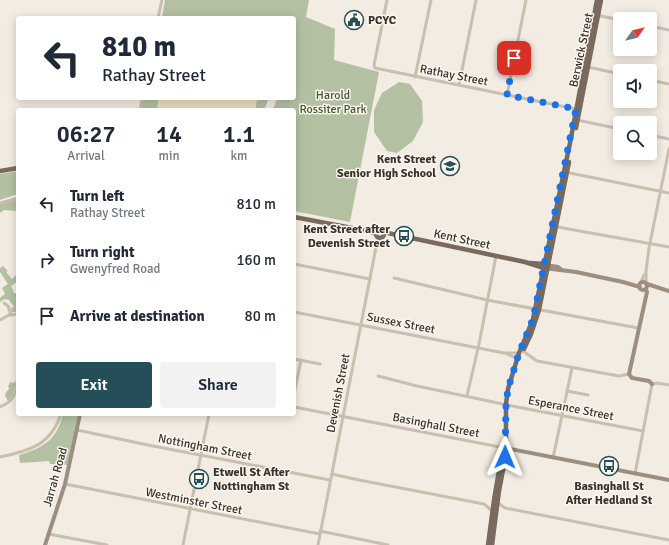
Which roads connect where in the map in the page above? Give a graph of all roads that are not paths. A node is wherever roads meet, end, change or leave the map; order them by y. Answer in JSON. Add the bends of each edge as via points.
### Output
{"nodes":[{"id":1,"x":162,"y":0,"type":"edge"},
{"id":2,"x":387,"y":0,"type":"edge"},
{"id":3,"x":431,"y":0,"type":"edge"},
{"id":4,"x":476,"y":0,"type":"edge"},
{"id":5,"x":526,"y":0,"type":"edge"},
{"id":6,"x":597,"y":0,"type":"edge"},
{"id":7,"x":601,"y":0,"type":"edge"},
{"id":8,"x":596,"y":15,"type":"junction"},
{"id":9,"x":158,"y":16,"type":"edge"},
{"id":10,"x":613,"y":19,"type":"edge"},
{"id":11,"x":657,"y":27,"type":"edge"},
{"id":12,"x":669,"y":30,"type":"edge"},
{"id":13,"x":586,"y":67,"type":"junction"},
{"id":14,"x":613,"y":73,"type":"edge"},
{"id":15,"x":415,"y":77,"type":"junction"},
{"id":16,"x":657,"y":81,"type":"edge"},
{"id":17,"x":669,"y":84,"type":"edge"},
{"id":18,"x":459,"y":85,"type":"junction"},
{"id":19,"x":507,"y":95,"type":"junction"},
{"id":20,"x":576,"y":109,"type":"junction"},
{"id":21,"x":577,"y":120,"type":"junction"},
{"id":22,"x":613,"y":128,"type":"edge"},
{"id":23,"x":657,"y":136,"type":"edge"},
{"id":24,"x":669,"y":139,"type":"edge"},
{"id":25,"x":669,"y":149,"type":"edge"},
{"id":26,"x":16,"y":168,"type":"edge"},
{"id":27,"x":0,"y":171,"type":"edge"},
{"id":28,"x":565,"y":172,"type":"junction"},
{"id":29,"x":661,"y":191,"type":"junction"},
{"id":30,"x":669,"y":193,"type":"edge"},
{"id":31,"x":16,"y":199,"type":"edge"},
{"id":32,"x":0,"y":203,"type":"edge"},
{"id":33,"x":296,"y":216,"type":"edge"},
{"id":34,"x":555,"y":229,"type":"junction"},
{"id":35,"x":380,"y":235,"type":"junction"},
{"id":36,"x":650,"y":244,"type":"junction"},
{"id":37,"x":669,"y":247,"type":"edge"},
{"id":38,"x":496,"y":256,"type":"junction"},
{"id":39,"x":296,"y":264,"type":"edge"},
{"id":40,"x":546,"y":266,"type":"junction"},
{"id":41,"x":394,"y":278,"type":"dead end"},
{"id":42,"x":370,"y":279,"type":"junction"},
{"id":43,"x":644,"y":286,"type":"junction"},
{"id":44,"x":669,"y":290,"type":"edge"},
{"id":45,"x":487,"y":300,"type":"junction"},
{"id":46,"x":4,"y":303,"type":"dead end"},
{"id":47,"x":538,"y":309,"type":"junction"},
{"id":48,"x":296,"y":312,"type":"edge"},
{"id":49,"x":16,"y":314,"type":"edge"},
{"id":50,"x":11,"y":315,"type":"junction"},
{"id":51,"x":0,"y":320,"type":"edge"},
{"id":52,"x":361,"y":325,"type":"junction"},
{"id":53,"x":638,"y":328,"type":"junction"},
{"id":54,"x":478,"y":348,"type":"junction"},
{"id":55,"x":521,"y":352,"type":"junction"},
{"id":56,"x":504,"y":353,"type":"junction"},
{"id":57,"x":296,"y":359,"type":"edge"},
{"id":58,"x":518,"y":359,"type":"junction"},
{"id":59,"x":300,"y":360,"type":"junction"},
{"id":60,"x":320,"y":364,"type":"dead end"},
{"id":61,"x":572,"y":368,"type":"junction"},
{"id":62,"x":629,"y":374,"type":"junction"},
{"id":63,"x":378,"y":376,"type":"dead end"},
{"id":64,"x":296,"y":383,"type":"edge"},
{"id":65,"x":652,"y":384,"type":"junction"},
{"id":66,"x":669,"y":385,"type":"edge"},
{"id":67,"x":16,"y":390,"type":"edge"},
{"id":68,"x":566,"y":391,"type":"junction"},
{"id":69,"x":588,"y":395,"type":"dead end"},
{"id":70,"x":467,"y":396,"type":"junction"},
{"id":71,"x":506,"y":404,"type":"junction"},
{"id":72,"x":0,"y":407,"type":"edge"},
{"id":73,"x":296,"y":407,"type":"edge"},
{"id":74,"x":562,"y":415,"type":"junction"},
{"id":75,"x":60,"y":416,"type":"edge"},
{"id":76,"x":80,"y":416,"type":"edge"},
{"id":77,"x":209,"y":416,"type":"edge"},
{"id":78,"x":343,"y":416,"type":"junction"},
{"id":79,"x":77,"y":430,"type":"junction"},
{"id":80,"x":643,"y":432,"type":"junction"},
{"id":81,"x":505,"y":448,"type":"junction"},
{"id":82,"x":201,"y":454,"type":"junction"},
{"id":83,"x":0,"y":457,"type":"edge"},
{"id":84,"x":552,"y":458,"type":"junction"},
{"id":85,"x":332,"y":474,"type":"junction"},
{"id":86,"x":635,"y":474,"type":"junction"},
{"id":87,"x":330,"y":480,"type":"junction"},
{"id":88,"x":669,"y":480,"type":"edge"},
{"id":89,"x":65,"y":484,"type":"junction"},
{"id":90,"x":496,"y":501,"type":"junction"},
{"id":91,"x":484,"y":504,"type":"junction"},
{"id":92,"x":505,"y":508,"type":"junction"},
{"id":93,"x":190,"y":509,"type":"junction"},
{"id":94,"x":494,"y":511,"type":"junction"},
{"id":95,"x":320,"y":533,"type":"junction"},
{"id":96,"x":48,"y":534,"type":"junction"},
{"id":97,"x":669,"y":540,"type":"edge"},
{"id":98,"x":45,"y":545,"type":"edge"},
{"id":99,"x":107,"y":545,"type":"edge"},
{"id":100,"x":183,"y":545,"type":"edge"},
{"id":101,"x":318,"y":545,"type":"edge"},
{"id":102,"x":388,"y":545,"type":"edge"},
{"id":103,"x":488,"y":545,"type":"edge"},
{"id":104,"x":492,"y":545,"type":"edge"}],
"edges":[{"from":1,"to":9,"type":"street"},
{"from":2,"to":15,"type":"street","name":"Rathay Street","via":[[375,68]]},
{"from":3,"to":15,"type":"street"},
{"from":4,"to":18,"type":"street"},
{"from":5,"to":19,"type":"street"},
{"from":6,"to":8,"type":"main road","name":"Berwick Street"},
{"from":7,"to":8,"type":"main road","name":"Berwick Street"},
{"from":8,"to":10,"type":"street"},
{"from":8,"to":13,"type":"main road","name":"Berwick Street"},
{"from":11,"to":12,"type":"street"},
{"from":13,"to":14,"type":"street"},
{"from":13,"to":20,"type":"main road","name":"Berwick Street"},
{"from":13,"to":21,"type":"main road","name":"Berwick Street"},
{"from":15,"to":18,"type":"street","name":"Rathay Street"},
{"from":16,"to":17,"type":"street"},
{"from":18,"to":19,"type":"street","name":"Rathay Street"},
{"from":19,"to":20,"type":"street","name":"Rathay Street"},
{"from":20,"to":28,"type":"main road","name":"Berwick Street"},
{"from":21,"to":22,"type":"street"},
{"from":21,"to":28,"type":"main road","name":"Berwick Street"},
{"from":23,"to":24,"type":"street"},
{"from":25,"to":29,"type":"street"},
{"from":26,"to":27,"type":"main road"},
{"from":28,"to":29,"type":"street"},
{"from":28,"to":34,"type":"main road","name":"Berwick Street"},
{"from":28,"to":40,"type":"main road","name":"Berwick Street"},
{"from":29,"to":30,"type":"street"},
{"from":29,"to":36,"type":"street"},
{"from":31,"to":32,"type":"street"},
{"from":33,"to":35,"type":"main road","name":"Kent Street"},
{"from":34,"to":36,"type":"street","via":[[558,227]]},
{"from":34,"to":40,"type":"main road","name":"Berwick Street"},
{"from":35,"to":38,"type":"main road","name":"Kent Street","via":[[394,235]]},
{"from":35,"to":42,"type":"street","name":"Devenish Street"},
{"from":36,"to":37,"type":"street"},
{"from":36,"to":43,"type":"street"},
{"from":38,"to":40,"type":"main road","name":"Kent Street"},
{"from":38,"to":45,"type":"street"},
{"from":39,"to":42,"type":"street"},
{"from":40,"to":43,"type":"street","name":"Kent Street"},
{"from":40,"to":47,"type":"main road","name":"Berwick Street"},
{"from":41,"to":45,"type":"street"},
{"from":42,"to":52,"type":"street","name":"Devenish Street"},
{"from":43,"to":44,"type":"street","name":"Kent Street"},
{"from":43,"to":53,"type":"street","via":[[647,292]]},
{"from":45,"to":47,"type":"street"},
{"from":45,"to":54,"type":"street"},
{"from":46,"to":50,"type":"street"},
{"from":47,"to":53,"type":"street"},
{"from":47,"to":55,"type":"main road","name":"Berwick Street"},
{"from":48,"to":52,"type":"street","name":"Sussex Street"},
{"from":49,"to":50,"type":"street"},
{"from":50,"to":51,"type":"street"},
{"from":52,"to":54,"type":"street","name":"Sussex Street"},
{"from":52,"to":78,"type":"street","name":"Devenish Street"},
{"from":53,"to":62,"type":"street"},
{"from":54,"to":56,"type":"street","name":"Sussex Street"},
{"from":54,"to":70,"type":"street"},
{"from":55,"to":56,"type":"street","name":"Sussex Street"},
{"from":55,"to":58,"type":"main road","name":"Berwick Street"},
{"from":55,"to":61,"type":"street","via":[[536,361]]},
{"from":56,"to":58,"type":"street","name":"Sussex Street"},
{"from":57,"to":59,"type":"street"},
{"from":58,"to":71,"type":"main road","name":"Berwick Street","via":[[509,382]]},
{"from":59,"to":60,"type":"street"},
{"from":59,"to":64,"type":"street"},
{"from":61,"to":62,"type":"street","via":[[619,376]]},
{"from":61,"to":68,"type":"street"},
{"from":62,"to":65,"type":"street","via":[[632,378],[649,381]]},
{"from":63,"to":70,"type":"street","name":"Esperance Street"},
{"from":65,"to":66,"type":"street"},
{"from":65,"to":80,"type":"street"},
{"from":67,"to":72,"type":"street","via":[[12,399]]},
{"from":68,"to":69,"type":"street"},
{"from":68,"to":74,"type":"street"},
{"from":70,"to":71,"type":"street","name":"Esperance Street"},
{"from":71,"to":74,"type":"street","name":"Esperance Street"},
{"from":71,"to":81,"type":"main road","name":"Berwick Street"},
{"from":73,"to":78,"type":"street","name":"Basinghall Street"},
{"from":74,"to":80,"type":"street","name":"Esperance Street"},
{"from":74,"to":84,"type":"street"},
{"from":75,"to":83,"type":"street","via":[[51,434],[38,445],[26,451]]},
{"from":76,"to":79,"type":"street","name":"Jarrah Road"},
{"from":77,"to":82,"type":"street"},
{"from":78,"to":81,"type":"street","name":"Basinghall Street"},
{"from":78,"to":85,"type":"street","name":"Devenish Street"},
{"from":79,"to":82,"type":"street","name":"Nottingham Street"},
{"from":79,"to":89,"type":"street","name":"Jarrah Road"},
{"from":80,"to":86,"type":"street"},
{"from":81,"to":84,"type":"street","name":"Basinghall Street"},
{"from":81,"to":90,"type":"main road","name":"Berwick Street","via":[[502,453]]},
{"from":82,"to":87,"type":"street","name":"Nottingham Street"},
{"from":82,"to":93,"type":"street"},
{"from":84,"to":86,"type":"street","name":"Basinghall Street"},
{"from":85,"to":87,"type":"street","name":"Devenish Street"},
{"from":85,"to":91,"type":"street"},
{"from":86,"to":88,"type":"street","name":"Basinghall Street"},
{"from":87,"to":95,"type":"street","name":"Devenish Street"},
{"from":89,"to":93,"type":"street","name":"Westminster Street"},
{"from":89,"to":96,"type":"street","name":"Jarrah Road"},
{"from":90,"to":91,"type":"street"},
{"from":90,"to":92,"type":"street"},
{"from":90,"to":94,"type":"main road","name":"Berwick Street"},
{"from":91,"to":94,"type":"street"},
{"from":92,"to":94,"type":"street"},
{"from":92,"to":97,"type":"street"},
{"from":93,"to":95,"type":"street","name":"Westminster Street"},
{"from":93,"to":100,"type":"street"},
{"from":94,"to":103,"type":"main road","name":"Berwick Street"},
{"from":94,"to":104,"type":"main road","name":"Berwick Street"},
{"from":95,"to":101,"type":"street","name":"Devenish Street"},
{"from":95,"to":102,"type":"street","name":"Westminster Street"},
{"from":96,"to":98,"type":"street","name":"Jarrah Road"},
{"from":96,"to":99,"type":"street"}]}
